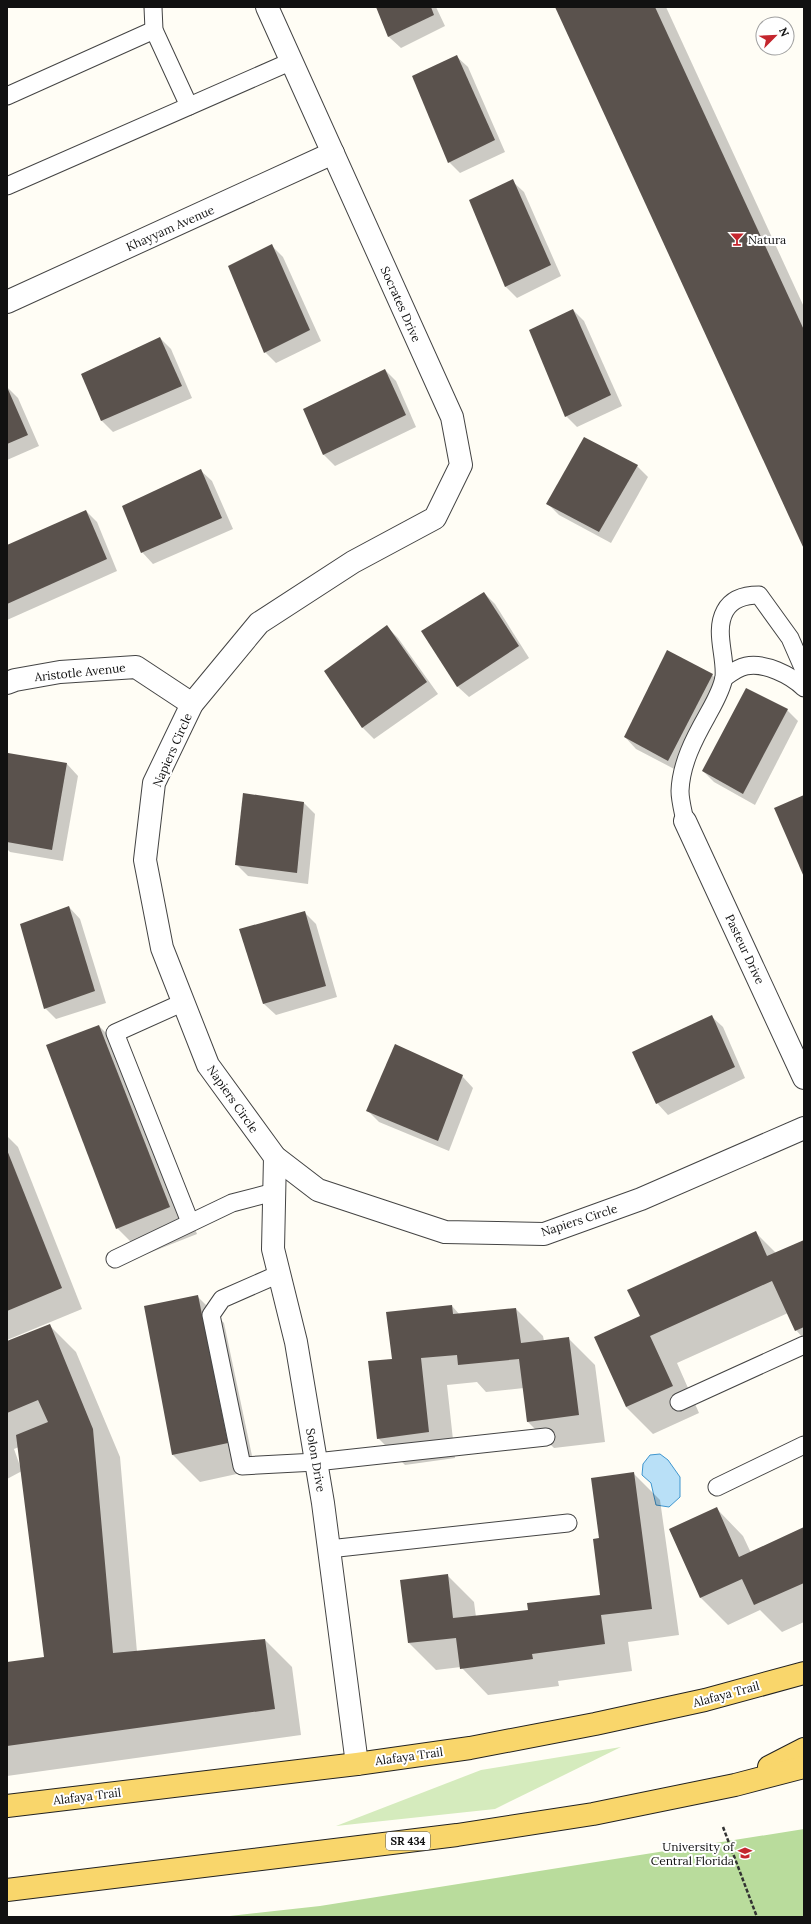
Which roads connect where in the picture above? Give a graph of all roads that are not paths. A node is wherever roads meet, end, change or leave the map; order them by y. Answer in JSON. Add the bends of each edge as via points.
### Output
{"nodes":[{"id":1,"x":153,"y":7,"type":"edge"},
{"id":2,"x":267,"y":7,"type":"edge"},
{"id":3,"x":154,"y":30,"type":"junction"},
{"id":4,"x":292,"y":61,"type":"junction"},
{"id":5,"x":7,"y":96,"type":"edge"},
{"id":6,"x":189,"y":106,"type":"junction"},
{"id":7,"x":334,"y":153,"type":"junction"},
{"id":8,"x":7,"y":186,"type":"edge"},
{"id":9,"x":7,"y":302,"type":"edge"},
{"id":10,"x":353,"y":562,"type":"joint"},
{"id":11,"x":804,"y":670,"type":"edge"},
{"id":12,"x":724,"y":678,"type":"junction"},
{"id":13,"x":7,"y":684,"type":"edge"},
{"id":14,"x":804,"y":688,"type":"edge"},
{"id":15,"x":192,"y":704,"type":"junction"},
{"id":16,"x":685,"y":821,"type":"joint"},
{"id":17,"x":184,"y":1002,"type":"junction"},
{"id":18,"x":804,"y":1078,"type":"edge"},
{"id":19,"x":804,"y":1128,"type":"edge"},
{"id":20,"x":275,"y":1157,"type":"junction"},
{"id":21,"x":274,"y":1192,"type":"junction"},
{"id":22,"x":190,"y":1222,"type":"junction"},
{"id":23,"x":115,"y":1259,"type":"dead end"},
{"id":24,"x":279,"y":1274,"type":"junction"},
{"id":25,"x":804,"y":1345,"type":"edge"},
{"id":26,"x":679,"y":1402,"type":"dead end"},
{"id":27,"x":546,"y":1437,"type":"dead end"},
{"id":28,"x":804,"y":1445,"type":"edge"},
{"id":29,"x":316,"y":1462,"type":"junction"},
{"id":30,"x":716,"y":1487,"type":"dead end"},
{"id":31,"x":568,"y":1523,"type":"dead end"},
{"id":32,"x":329,"y":1549,"type":"junction"},
{"id":33,"x":804,"y":1673,"type":"edge"},
{"id":34,"x":804,"y":1749,"type":"edge"},
{"id":35,"x":357,"y":1764,"type":"junction"},
{"id":36,"x":804,"y":1767,"type":"edge"},
{"id":37,"x":735,"y":1785,"type":"junction"},
{"id":38,"x":7,"y":1806,"type":"edge"},
{"id":39,"x":7,"y":1890,"type":"edge"}],
"edges":[{"from":1,"to":3,"type":"lane"},
{"from":2,"to":4,"type":"street","name":"Socrates Drive"},
{"from":3,"to":5,"type":"lane"},
{"from":3,"to":6,"type":"lane"},
{"from":4,"to":6,"type":"lane"},
{"from":4,"to":7,"type":"street","name":"Socrates Drive"},
{"from":6,"to":8,"type":"lane"},
{"from":7,"to":9,"type":"street","name":"Khayyam Avenue"},
{"from":7,"to":10,"type":"street","name":"Socrates Drive","via":[[452,417],[461,465],[436,518]]},
{"from":10,"to":15,"type":"street","name":"Napiers Circle","via":[[259,622]]},
{"from":11,"to":12,"type":"lane","via":[[790,638],[769,607],[759,595],[746,595],[732,602],[725,611],[720,630]]},
{"from":12,"to":14,"type":"lane","via":[[735,670],[748,666],[775,670],[795,679]]},
{"from":12,"to":16,"type":"lane","via":[[695,738],[682,773],[680,792]]},
{"from":13,"to":15,"type":"street","name":"Aristotle Avenue","via":[[15,680],[60,672],[136,667]]},
{"from":15,"to":17,"type":"street","name":"Napiers Circle","via":[[154,783],[145,860],[162,948]]},
{"from":16,"to":18,"type":"street","name":"Pasteur Drive"},
{"from":17,"to":20,"type":"street","name":"Napiers Circle","via":[[208,1065]]},
{"from":17,"to":22,"type":"lane","via":[[115,1033]]},
{"from":19,"to":20,"type":"street","name":"Napiers Circle","via":[[641,1199],[544,1234],[445,1232],[318,1190]]},
{"from":20,"to":21,"type":"street","name":"Solon Drive"},
{"from":21,"to":22,"type":"lane","via":[[232,1203]]},
{"from":21,"to":24,"type":"street","name":"Solon Drive","via":[[273,1249]]},
{"from":22,"to":23,"type":"lane"},
{"from":24,"to":29,"type":"street","name":"Solon Drive","via":[[296,1342]]},
{"from":24,"to":29,"type":"lane","via":[[222,1299],[211,1315],[242,1466]]},
{"from":25,"to":26,"type":"lane"},
{"from":27,"to":29,"type":"lane"},
{"from":28,"to":30,"type":"lane"},
{"from":29,"to":32,"type":"street","name":"Solon Drive"},
{"from":31,"to":32,"type":"lane"},
{"from":32,"to":35,"type":"street","name":"Solon Drive"},
{"from":33,"to":35,"type":"main road","name":"Alafaya Trail","via":[[705,1700],[595,1724],[470,1748]]},
{"from":34,"to":37,"type":"main road"},
{"from":35,"to":38,"type":"main road","name":"Alafaya Trail"},
{"from":36,"to":37,"type":"main road","number":"SR 434"},
{"from":37,"to":39,"type":"main road","number":"SR 434","via":[[593,1814],[465,1834]]}]}
